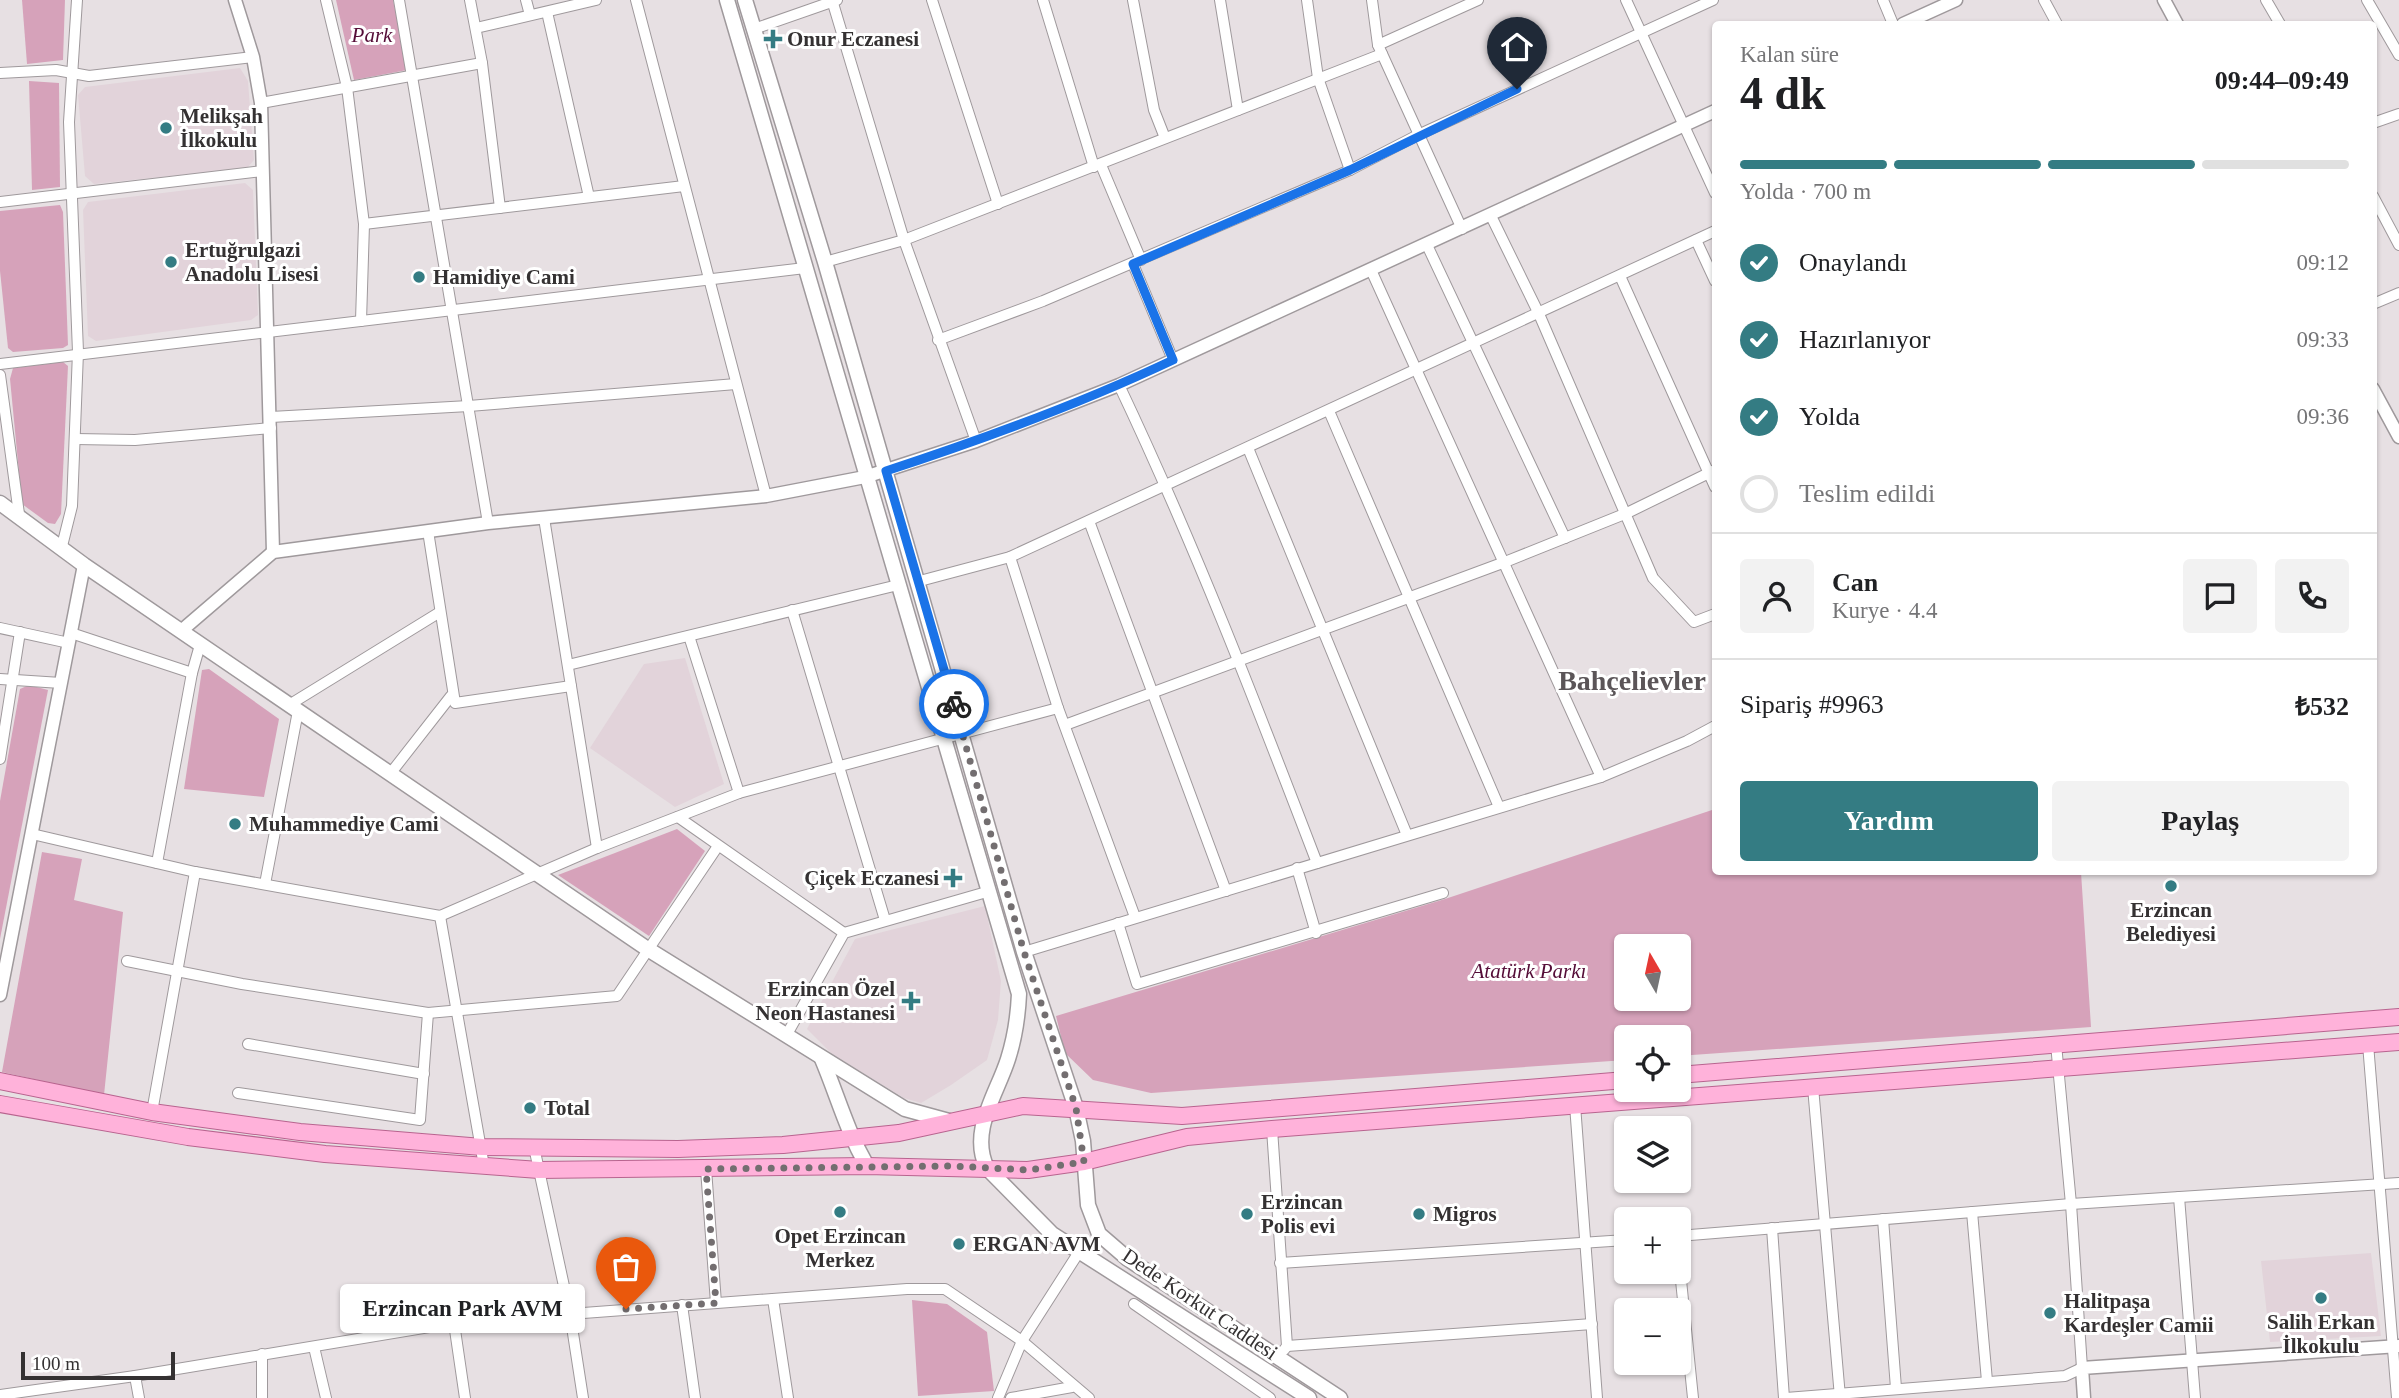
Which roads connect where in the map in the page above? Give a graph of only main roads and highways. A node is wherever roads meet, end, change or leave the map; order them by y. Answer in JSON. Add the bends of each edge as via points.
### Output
{"nodes":[{"id":1,"x":727,"y":0,"type":"edge"},
{"id":2,"x":745,"y":0,"type":"edge"},
{"id":3,"x":0,"y":503,"type":"edge"},
{"id":4,"x":2399,"y":1017,"type":"edge"},
{"id":5,"x":2399,"y":1042,"type":"edge"},
{"id":6,"x":822,"y":1059,"type":"junction"},
{"id":7,"x":1691,"y":1074,"type":"edge"},
{"id":8,"x":1614,"y":1081,"type":"edge"},
{"id":9,"x":0,"y":1082,"type":"edge"},
{"id":10,"x":0,"y":1104,"type":"edge"},
{"id":11,"x":1076,"y":1108,"type":"junction"},
{"id":12,"x":986,"y":1114,"type":"junction"},
{"id":13,"x":949,"y":1121,"type":"junction"},
{"id":14,"x":852,"y":1138,"type":"junction"},
{"id":15,"x":1084,"y":1162,"type":"junction"},
{"id":16,"x":867,"y":1166,"type":"junction"},
{"id":17,"x":987,"y":1168,"type":"junction"},
{"id":18,"x":1309,"y":1398,"type":"edge"},
{"id":19,"x":1340,"y":1398,"type":"edge"}],
"edges":[{"from":1,"to":12,"type":"main road","via":[[1019,993],[1009,1058]]},
{"from":2,"to":11,"type":"main road","name":"Dede Korkut Caddesi","via":[[1024,952]]},
{"from":3,"to":6,"type":"main road","via":[[535,874]]},
{"from":4,"to":7,"type":"main road"},
{"from":5,"to":15,"type":"main road","via":[[1272,1129],[1187,1137]]},
{"from":6,"to":13,"type":"main road","via":[[905,1109]]},
{"from":6,"to":14,"type":"main road"},
{"from":8,"to":11,"type":"main road","via":[[1182,1116]]},
{"from":9,"to":14,"type":"main road","via":[[152,1112],[300,1132],[482,1147],[678,1149]]},
{"from":10,"to":16,"type":"main road","via":[[202,1139],[326,1154],[539,1170]]},
{"from":11,"to":12,"type":"main road","via":[[1023,1106]]},
{"from":11,"to":15,"type":"main road","name":"Dede Korkut Caddesi"},
{"from":12,"to":13,"type":"main road"},
{"from":12,"to":17,"type":"main road","via":[[980,1154]]},
{"from":13,"to":14,"type":"main road"},
{"from":14,"to":16,"type":"main road"},
{"from":15,"to":17,"type":"main road","via":[[1028,1170]]},
{"from":15,"to":19,"type":"main road","name":"Dede Korkut Caddesi","via":[[1088,1205],[1099,1234],[1128,1259],[1283,1351]]},
{"from":16,"to":17,"type":"main road"},
{"from":17,"to":18,"type":"main road","name":"Dede Korkut Caddesi","via":[[1052,1234]]}]}
